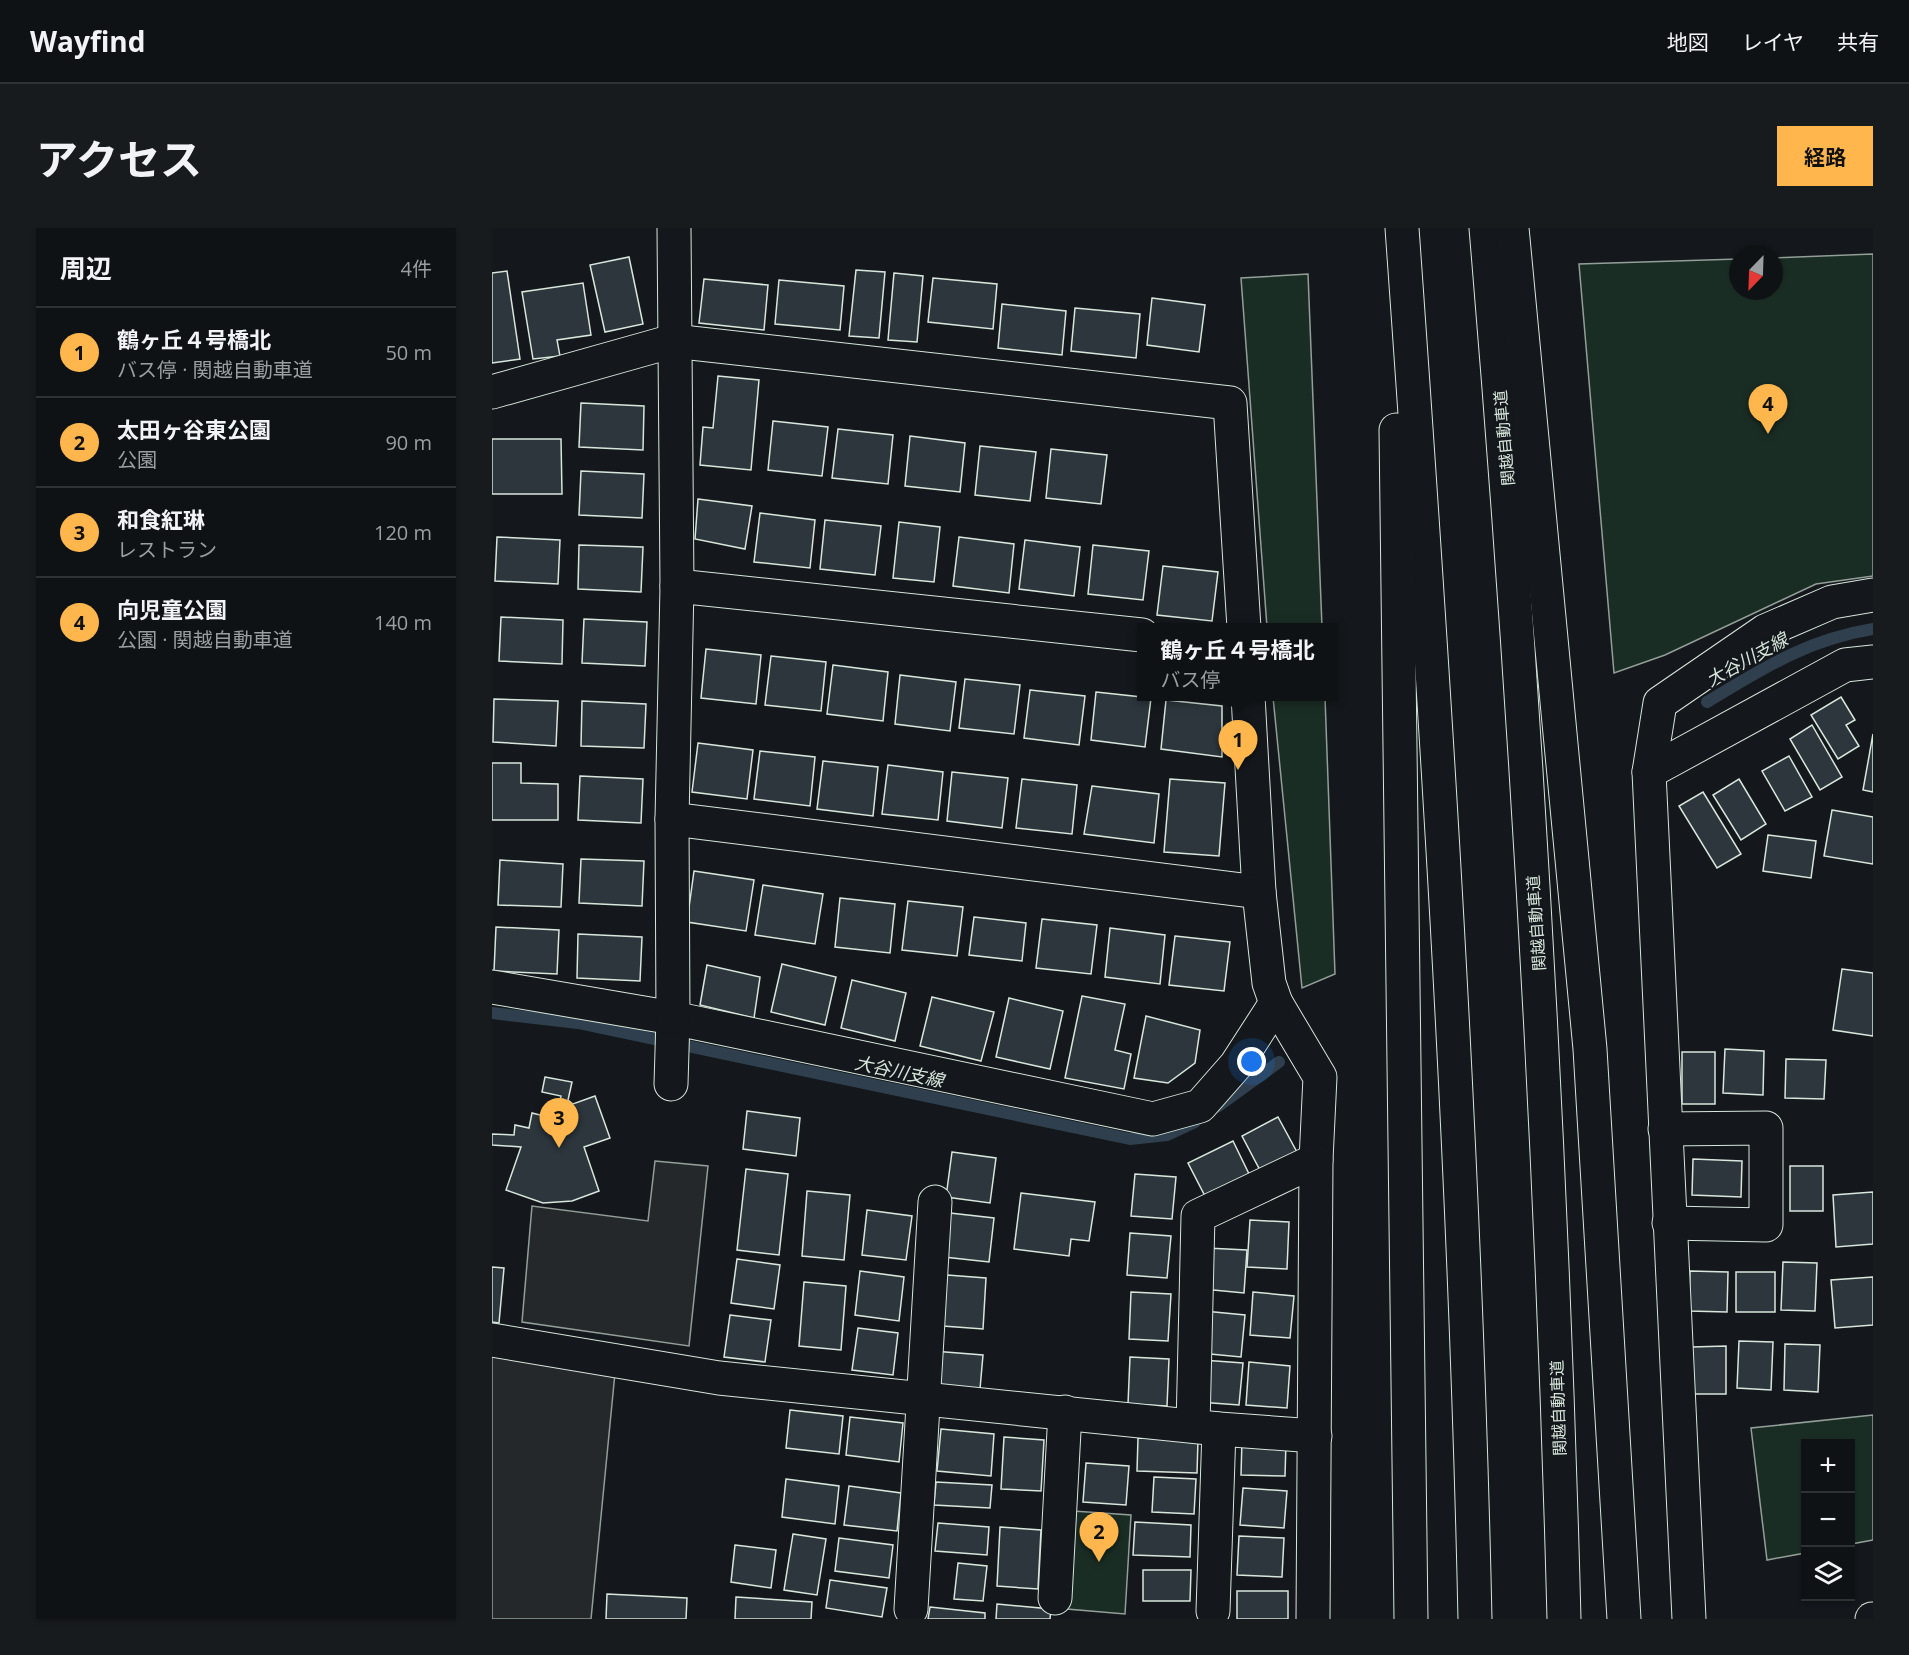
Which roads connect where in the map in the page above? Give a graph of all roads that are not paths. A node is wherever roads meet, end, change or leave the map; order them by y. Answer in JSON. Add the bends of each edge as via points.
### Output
{"nodes":[{"id":1,"x":674,"y":228,"type":"edge"},
{"id":2,"x":1394,"y":228,"type":"edge"},
{"id":3,"x":1402,"y":228,"type":"edge"},
{"id":4,"x":1486,"y":228,"type":"edge"},
{"id":5,"x":1512,"y":228,"type":"edge"},
{"id":6,"x":674,"y":341,"type":"junction"},
{"id":7,"x":492,"y":392,"type":"edge"},
{"id":8,"x":677,"y":586,"type":"junction"},
{"id":9,"x":1873,"y":595,"type":"edge"},
{"id":10,"x":1244,"y":623,"type":"edge"},
{"id":11,"x":1137,"y":634,"type":"edge"},
{"id":12,"x":1873,"y":662,"type":"edge"},
{"id":13,"x":1248,"y":701,"type":"edge"},
{"id":14,"x":1648,"y":772,"type":"junction"},
{"id":15,"x":672,"y":819,"type":"junction"},
{"id":16,"x":1259,"y":892,"type":"junction"},
{"id":17,"x":492,"y":987,"type":"edge"},
{"id":18,"x":1276,"y":1003,"type":"junction"},
{"id":19,"x":673,"y":1018,"type":"junction"},
{"id":20,"x":671,"y":1084,"type":"dead end"},
{"id":21,"x":1665,"y":1129,"type":"junction"},
{"id":22,"x":1316,"y":1160,"type":"junction"},
{"id":23,"x":935,"y":1202,"type":"dead end"},
{"id":24,"x":1669,"y":1223,"type":"junction"},
{"id":25,"x":492,"y":1340,"type":"edge"},
{"id":26,"x":922,"y":1399,"type":"junction"},
{"id":27,"x":1065,"y":1412,"type":"junction"},
{"id":28,"x":1206,"y":1427,"type":"junction"},
{"id":29,"x":1315,"y":1436,"type":"junction"},
{"id":30,"x":1055,"y":1598,"type":"dead end"},
{"id":31,"x":911,"y":1609,"type":"dead end"},
{"id":32,"x":1213,"y":1611,"type":"dead end"},
{"id":33,"x":1313,"y":1619,"type":"edge"},
{"id":34,"x":1411,"y":1619,"type":"edge"},
{"id":35,"x":1475,"y":1619,"type":"edge"},
{"id":36,"x":1564,"y":1619,"type":"edge"},
{"id":37,"x":1623,"y":1619,"type":"edge"},
{"id":38,"x":1689,"y":1619,"type":"edge"}],
"edges":[{"from":1,"to":6,"type":"main road"},
{"from":2,"to":34,"type":"main road"},
{"from":3,"to":35,"type":"main road","via":[[1451,1011],[1470,1382]]},
{"from":4,"to":36,"type":"main road","name":"関越自動車道","via":[[1508,493],[1542,1018]]},
{"from":5,"to":37,"type":"main road","via":[[1590,1049]]},
{"from":6,"to":7,"type":"main road"},
{"from":6,"to":8,"type":"main road"},
{"from":6,"to":10,"type":"main road","via":[[1230,403]]},
{"from":8,"to":11,"type":"main road"},
{"from":8,"to":15,"type":"main road"},
{"from":9,"to":14,"type":"main road","via":[[1832,602],[1765,631],[1660,703]]},
{"from":12,"to":14,"type":"main road","via":[[1845,665]]},
{"from":13,"to":16,"type":"main road"},
{"from":14,"to":21,"type":"main road"},
{"from":15,"to":16,"type":"main road"},
{"from":15,"to":19,"type":"main road"},
{"from":16,"to":18,"type":"main road","via":[[1269,983]]},
{"from":17,"to":19,"type":"main road"},
{"from":18,"to":19,"type":"main road","via":[[1236,1065],[1200,1106],[1153,1119]]},
{"from":18,"to":22,"type":"main road","via":[[1320,1077]]},
{"from":19,"to":20,"type":"main road"},
{"from":21,"to":24,"type":"main road"},
{"from":21,"to":24,"type":"main road","via":[[1766,1128],[1766,1225]]},
{"from":22,"to":28,"type":"main road","via":[[1198,1216]]},
{"from":22,"to":29,"type":"main road"},
{"from":23,"to":26,"type":"main road"},
{"from":24,"to":38,"type":"main road"},
{"from":25,"to":26,"type":"main road","via":[[719,1378]]},
{"from":26,"to":27,"type":"main road"},
{"from":26,"to":31,"type":"main road"},
{"from":27,"to":28,"type":"main road"},
{"from":27,"to":30,"type":"main road"},
{"from":28,"to":29,"type":"main road"},
{"from":28,"to":32,"type":"main road"},
{"from":29,"to":33,"type":"main road"}]}
